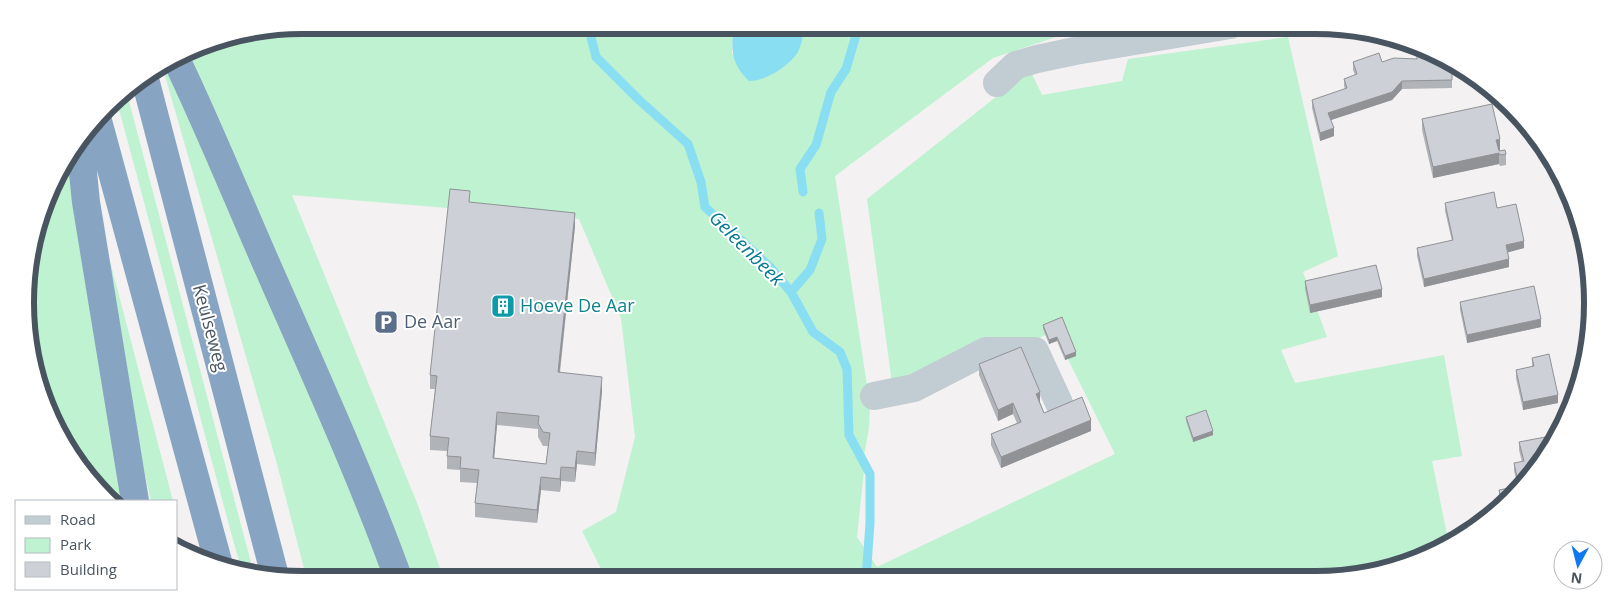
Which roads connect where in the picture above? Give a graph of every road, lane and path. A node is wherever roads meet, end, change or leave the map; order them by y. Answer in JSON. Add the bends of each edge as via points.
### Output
{"nodes":[{"id":1,"x":1176,"y":34,"type":"edge"},
{"id":2,"x":178,"y":64,"type":"edge"},
{"id":3,"x":997,"y":83,"type":"dead end"},
{"id":4,"x":146,"y":84,"type":"edge"},
{"id":5,"x":99,"y":126,"type":"edge"},
{"id":6,"x":81,"y":150,"type":"edge"},
{"id":7,"x":874,"y":396,"type":"dead end"},
{"id":8,"x":1059,"y":403,"type":"dead end"},
{"id":9,"x":135,"y":500,"type":"edge"},
{"id":10,"x":217,"y":557,"type":"edge"},
{"id":11,"x":273,"y":570,"type":"edge"},
{"id":12,"x":396,"y":571,"type":"edge"}],
"edges":[{"from":1,"to":3,"type":"street","via":[[1037,59],[1016,65]]},
{"from":2,"to":12,"type":"highway","via":[[322,391]]},
{"from":4,"to":11,"type":"highway","name":"Keulseweg"},
{"from":5,"to":10,"type":"highway"},
{"from":6,"to":9,"type":"highway","via":[[86,202]]},
{"from":7,"to":8,"type":"street","via":[[914,388],[986,351],[1035,351]]}]}
